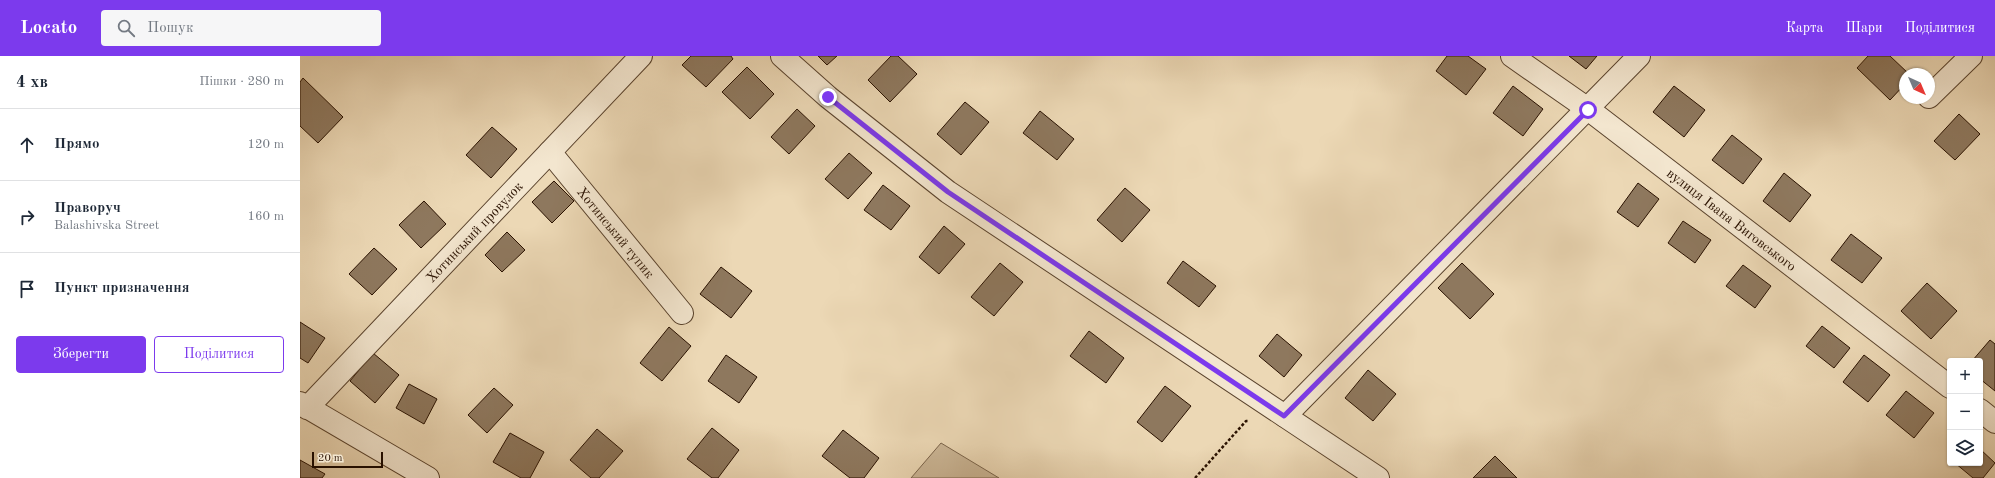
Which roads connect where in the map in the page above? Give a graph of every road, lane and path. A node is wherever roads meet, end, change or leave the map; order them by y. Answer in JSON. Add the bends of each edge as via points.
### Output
{"nodes":[{"id":1,"x":641,"y":56,"type":"edge"},
{"id":2,"x":782,"y":56,"type":"edge"},
{"id":3,"x":1512,"y":56,"type":"edge"},
{"id":4,"x":1640,"y":56,"type":"edge"},
{"id":5,"x":1971,"y":56,"type":"edge"},
{"id":6,"x":1935,"y":92,"type":"edge"},
{"id":7,"x":1588,"y":110,"type":"junction"},
{"id":8,"x":550,"y":152,"type":"junction"},
{"id":9,"x":682,"y":313,"type":"dead end"},
{"id":10,"x":1947,"y":385,"type":"edge"},
{"id":11,"x":303,"y":406,"type":"edge"},
{"id":12,"x":1983,"y":412,"type":"edge"},
{"id":13,"x":1284,"y":416,"type":"junction"},
{"id":14,"x":1995,"y":422,"type":"edge"},
{"id":15,"x":428,"y":478,"type":"edge"},
{"id":16,"x":1195,"y":478,"type":"edge"},
{"id":17,"x":1378,"y":478,"type":"edge"}],
"edges":[{"from":1,"to":8,"type":"street","name":"Хотинський провулок"},
{"from":2,"to":13,"type":"street","via":[[828,97],[948,192]]},
{"from":3,"to":7,"type":"street","name":"вулиця Івана Виговського"},
{"from":4,"to":7,"type":"street"},
{"from":5,"to":6,"type":"street"},
{"from":7,"to":10,"type":"street","name":"вулиця Івана Виговського"},
{"from":7,"to":13,"type":"street"},
{"from":8,"to":9,"type":"street","name":"Хотинський тупик"},
{"from":8,"to":11,"type":"street","name":"Хотинський провулок"},
{"from":11,"to":15,"type":"street"},
{"from":12,"to":14,"type":"street"},
{"from":13,"to":16,"type":"path","via":[[1246,421]]},
{"from":13,"to":17,"type":"street"}]}
